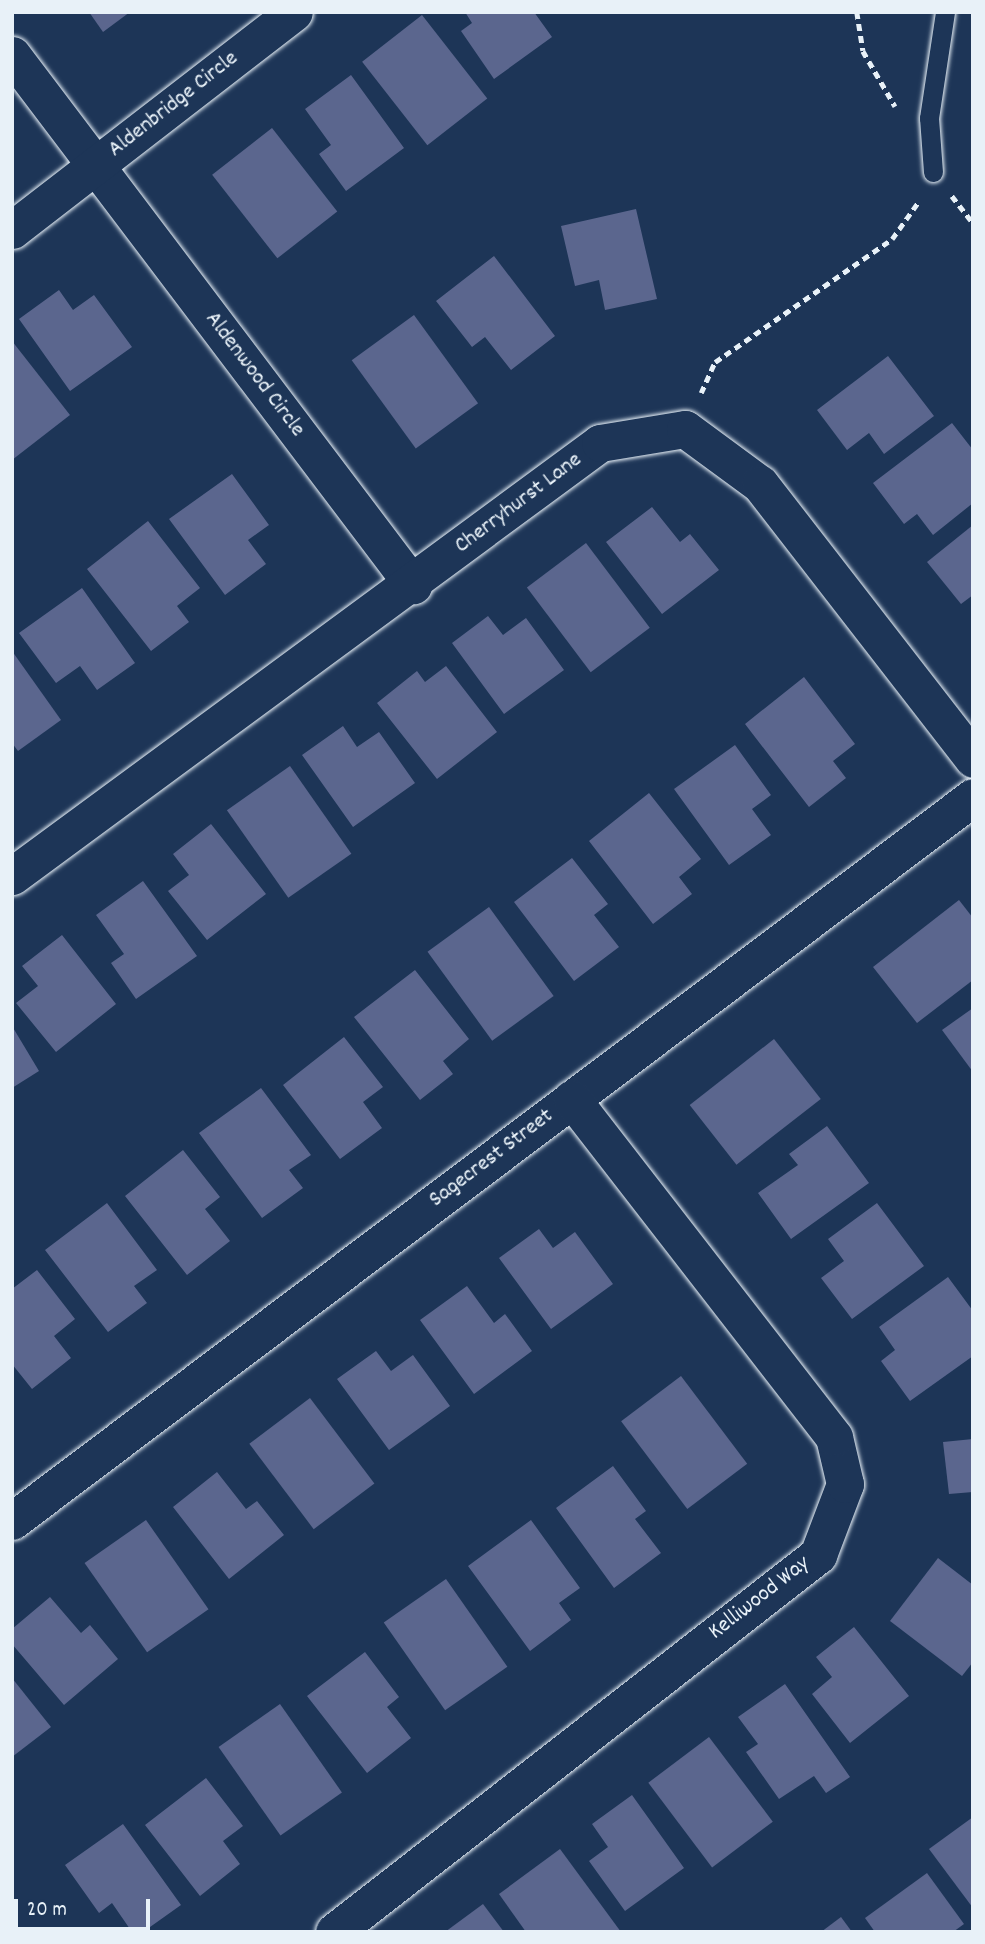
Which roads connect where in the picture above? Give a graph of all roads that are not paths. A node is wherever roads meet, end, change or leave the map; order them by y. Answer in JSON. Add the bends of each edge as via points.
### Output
{"nodes":[{"id":1,"x":294,"y":12,"type":"edge"},
{"id":2,"x":945,"y":12,"type":"edge"},
{"id":3,"x":12,"y":55,"type":"edge"},
{"id":4,"x":96,"y":165,"type":"junction"},
{"id":5,"x":933,"y":173,"type":"road end"},
{"id":6,"x":12,"y":230,"type":"edge"},
{"id":7,"x":413,"y":585,"type":"junction"},
{"id":8,"x":973,"y":760,"type":"edge"},
{"id":9,"x":973,"y":797,"type":"edge"},
{"id":10,"x":12,"y":876,"type":"edge"},
{"id":11,"x":572,"y":1099,"type":"junction"},
{"id":12,"x":12,"y":1521,"type":"edge"},
{"id":13,"x":334,"y":1932,"type":"edge"}],
"edges":[{"from":1,"to":4,"type":"street","name":"Aldenbridge Circle"},
{"from":2,"to":5,"type":"lane","via":[[929,118]]},
{"from":3,"to":4,"type":"street","name":"Aldenbridge Circle"},
{"from":4,"to":6,"type":"street"},
{"from":4,"to":7,"type":"street","name":"Aldenwood Circle"},
{"from":7,"to":8,"type":"street","name":"Cherryhurst Lane","via":[[600,443],[685,429],[760,484]]},
{"from":7,"to":10,"type":"street","name":"Cherryhurst Lane"},
{"from":9,"to":11,"type":"street","name":"Sagecrest Street"},
{"from":11,"to":12,"type":"street","name":"Sagecrest Street"},
{"from":11,"to":13,"type":"street","name":"Kelliwood Way","via":[[834,1437],[845,1484],[818,1555]]}]}
